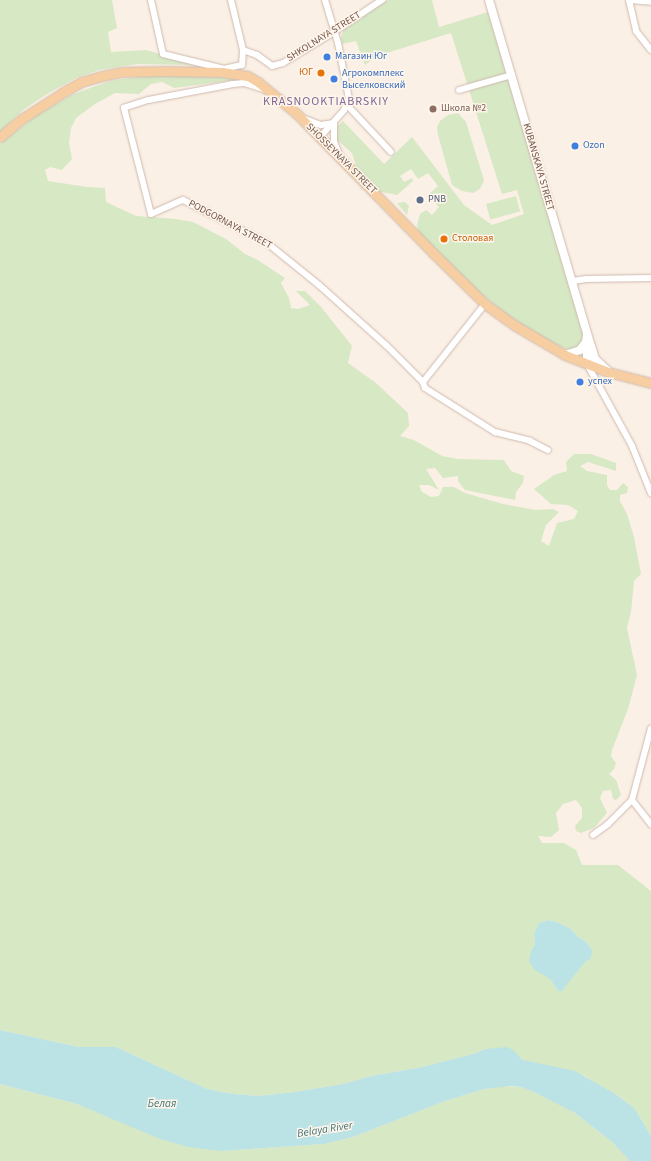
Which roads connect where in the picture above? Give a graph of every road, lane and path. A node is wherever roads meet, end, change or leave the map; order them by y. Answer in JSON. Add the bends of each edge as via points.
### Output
{"nodes":[{"id":1,"x":151,"y":0,"type":"edge"},
{"id":2,"x":231,"y":0,"type":"edge"},
{"id":3,"x":325,"y":0,"type":"edge"},
{"id":4,"x":382,"y":0,"type":"edge"},
{"id":5,"x":489,"y":0,"type":"edge"},
{"id":6,"x":630,"y":0,"type":"edge"},
{"id":7,"x":651,"y":2,"type":"edge"},
{"id":8,"x":334,"y":32,"type":"junction"},
{"id":9,"x":243,"y":50,"type":"junction"},
{"id":10,"x":651,"y":50,"type":"edge"},
{"id":11,"x":512,"y":75,"type":"junction"},
{"id":12,"x":459,"y":90,"type":"dead end"},
{"id":13,"x":270,"y":92,"type":"junction"},
{"id":14,"x":347,"y":105,"type":"junction"},
{"id":15,"x":297,"y":114,"type":"junction"},
{"id":16,"x":334,"y":123,"type":"junction"},
{"id":17,"x":0,"y":137,"type":"edge"},
{"id":18,"x":320,"y":137,"type":"junction"},
{"id":19,"x":391,"y":152,"type":"dead end"},
{"id":20,"x":341,"y":158,"type":"junction"},
{"id":21,"x":651,"y":278,"type":"edge"},
{"id":22,"x":573,"y":282,"type":"junction"},
{"id":23,"x":486,"y":304,"type":"junction"},
{"id":24,"x":587,"y":334,"type":"junction"},
{"id":25,"x":564,"y":355,"type":"junction"},
{"id":26,"x":587,"y":364,"type":"junction"},
{"id":27,"x":608,"y":372,"type":"junction"},
{"id":28,"x":423,"y":382,"type":"junction"},
{"id":29,"x":651,"y":383,"type":"edge"},
{"id":30,"x":548,"y":450,"type":"dead end"},
{"id":31,"x":651,"y":493,"type":"edge"},
{"id":32,"x":651,"y":728,"type":"edge"},
{"id":33,"x":632,"y":800,"type":"junction"},
{"id":34,"x":650,"y":822,"type":"edge"},
{"id":35,"x":593,"y":835,"type":"dead end"}],
"edges":[{"from":1,"to":9,"type":"street","via":[[163,54],[224,69],[242,65]]},
{"from":2,"to":9,"type":"street"},
{"from":3,"to":8,"type":"street"},
{"from":4,"to":8,"type":"street","name":"SHKOLNAYA STREET"},
{"from":5,"to":11,"type":"main road","name":"KUBANSKAYA STREET"},
{"from":6,"to":7,"type":"street"},
{"from":6,"to":10,"type":"street","via":[[636,31]]},
{"from":8,"to":9,"type":"street","name":"SHKOLNAYA STREET","via":[[283,63],[272,66],[257,55]]},
{"from":8,"to":14,"type":"street","via":[[349,99]]},
{"from":11,"to":12,"type":"street"},
{"from":11,"to":22,"type":"main road","name":"KUBANSKAYA STREET"},
{"from":13,"to":15,"type":"main road","name":"SHOSSEYNAYA STREET"},
{"from":13,"to":17,"type":"main road","name":"SHOSSEYNAYA STREET","via":[[248,76],[222,72],[121,72],[81,82],[22,118]]},
{"from":13,"to":28,"type":"street","name":"PODGORNAYA STREET","via":[[244,83],[234,84],[148,100],[124,108],[151,214],[183,200],[268,243],[319,285]]},
{"from":14,"to":16,"type":"street"},
{"from":14,"to":19,"type":"street"},
{"from":15,"to":16,"type":"street","via":[[307,121],[321,125]]},
{"from":15,"to":18,"type":"main road","name":"SHOSSEYNAYA STREET"},
{"from":16,"to":18,"type":"street"},
{"from":16,"to":20,"type":"street","via":[[334,142]]},
{"from":18,"to":20,"type":"main road","name":"SHOSSEYNAYA STREET"},
{"from":20,"to":23,"type":"main road","name":"SHOSSEYNAYA STREET"},
{"from":21,"to":22,"type":"street"},
{"from":22,"to":24,"type":"main road","name":"KUBANSKAYA STREET"},
{"from":23,"to":25,"type":"main road","name":"SHOSSEYNAYA STREET","via":[[514,325]]},
{"from":23,"to":28,"type":"street"},
{"from":24,"to":25,"type":"main road","via":[[586,342],[580,350]]},
{"from":24,"to":26,"type":"main road"},
{"from":24,"to":27,"type":"main road","via":[[595,358]]},
{"from":25,"to":26,"type":"main road","name":"SHOSSEYNAYA STREET"},
{"from":26,"to":27,"type":"main road","name":"SHOSSEYNAYA STREET"},
{"from":26,"to":31,"type":"street","via":[[632,446]]},
{"from":27,"to":29,"type":"main road","name":"SHOSSEYNAYA STREET"},
{"from":28,"to":30,"type":"street","name":"PODGORNAYA STREET","via":[[425,388],[495,432],[530,441]]},
{"from":32,"to":33,"type":"street"},
{"from":33,"to":34,"type":"street"},
{"from":33,"to":35,"type":"street"}]}
